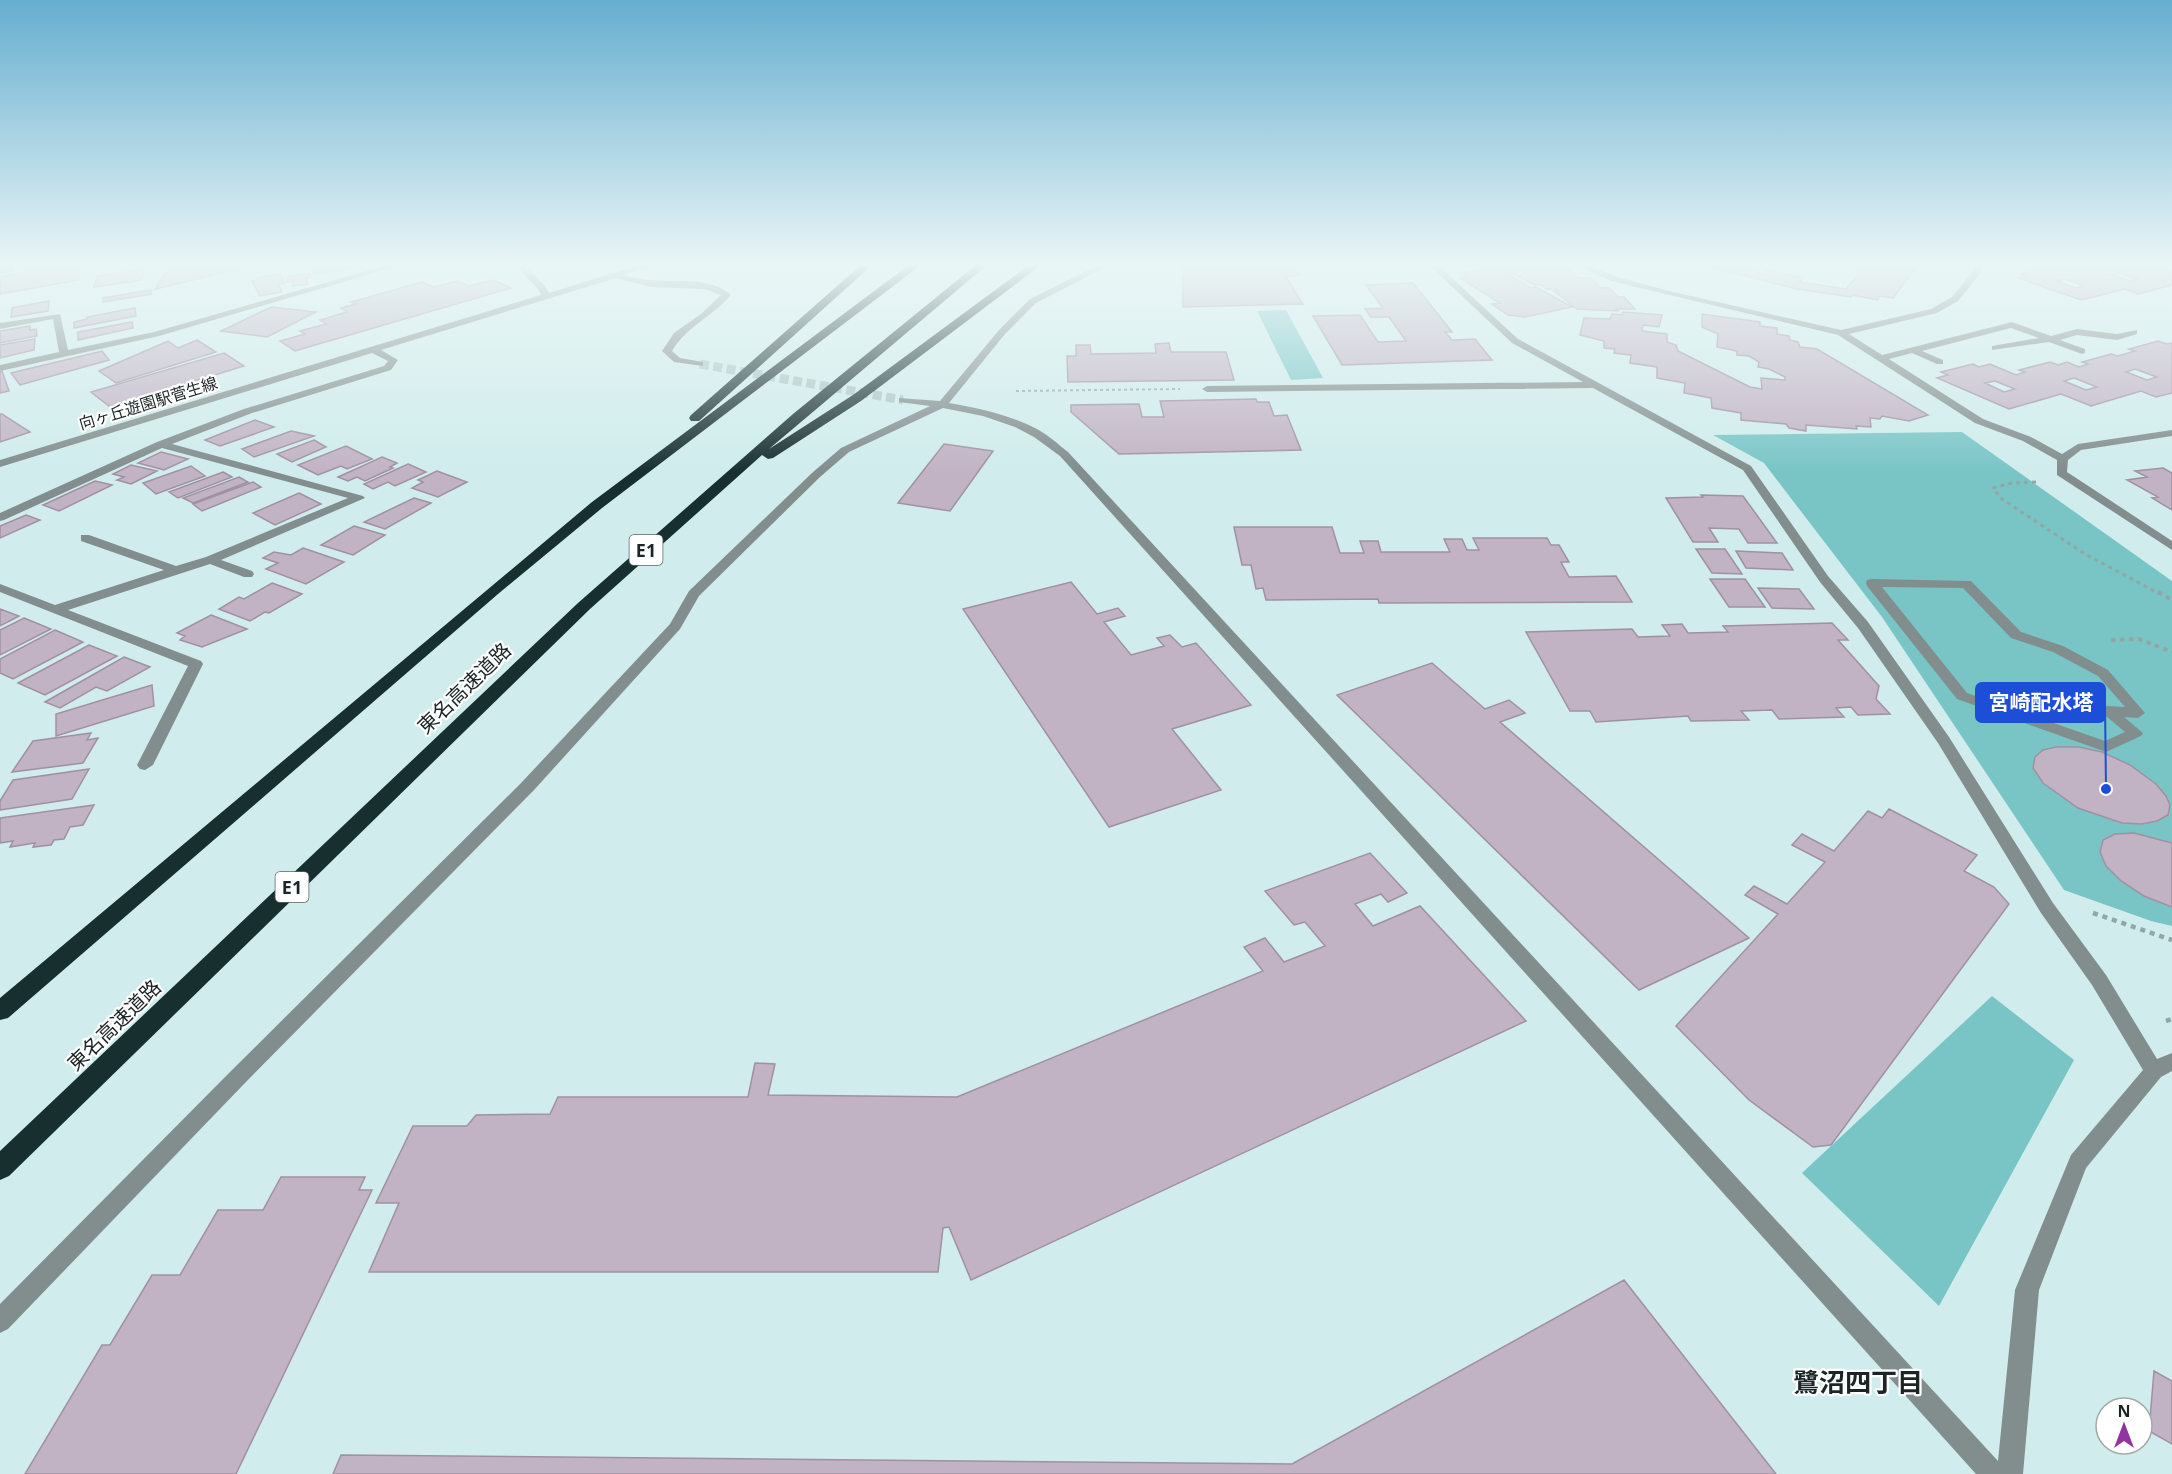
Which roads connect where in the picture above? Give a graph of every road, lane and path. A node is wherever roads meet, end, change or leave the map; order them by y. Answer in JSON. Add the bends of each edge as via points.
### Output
{"nodes":[{"id":1,"x":60,"y":334,"type":"edge"},
{"id":2,"x":157,"y":334,"type":"edge"},
{"id":3,"x":427,"y":334,"type":"edge"},
{"id":4,"x":679,"y":334,"type":"edge"},
{"id":5,"x":790,"y":334,"type":"edge"},
{"id":6,"x":824,"y":334,"type":"edge"},
{"id":7,"x":900,"y":334,"type":"edge"},
{"id":8,"x":943,"y":334,"type":"edge"},
{"id":9,"x":1001,"y":334,"type":"edge"},
{"id":10,"x":1507,"y":334,"type":"edge"},
{"id":11,"x":1842,"y":334,"type":"edge"},
{"id":12,"x":1978,"y":334,"type":"edge"},
{"id":13,"x":2036,"y":334,"type":"edge"},
{"id":14,"x":2070,"y":334,"type":"edge"},
{"id":15,"x":2091,"y":334,"type":"edge"},
{"id":16,"x":2127,"y":334,"type":"edge"},
{"id":17,"x":1965,"y":337,"type":"junction"},
{"id":18,"x":2051,"y":339,"type":"junction"},
{"id":19,"x":1995,"y":348,"type":"junction"},
{"id":20,"x":374,"y":350,"type":"junction"},
{"id":21,"x":1913,"y":350,"type":"junction"},
{"id":22,"x":2082,"y":351,"type":"dead end"},
{"id":23,"x":64,"y":352,"type":"junction"},
{"id":24,"x":2013,"y":356,"type":"dead end"},
{"id":25,"x":1882,"y":358,"type":"junction"},
{"id":26,"x":1940,"y":362,"type":"dead end"},
{"id":27,"x":700,"y":364,"type":"tunnel mouth"},
{"id":28,"x":0,"y":368,"type":"edge"},
{"id":29,"x":1595,"y":385,"type":"junction"},
{"id":30,"x":1207,"y":389,"type":"joint"},
{"id":31,"x":948,"y":398,"type":"junction"},
{"id":32,"x":903,"y":400,"type":"tunnel mouth"},
{"id":33,"x":2172,"y":434,"type":"edge"},
{"id":34,"x":161,"y":444,"type":"junction"},
{"id":35,"x":2063,"y":459,"type":"junction"},
{"id":36,"x":0,"y":464,"type":"edge"},
{"id":37,"x":2046,"y":482,"type":"dead end"},
{"id":38,"x":708,"y":494,"type":"junction"},
{"id":39,"x":597,"y":505,"type":"junction"},
{"id":40,"x":0,"y":518,"type":"edge"},
{"id":41,"x":85,"y":538,"type":"dead end"},
{"id":42,"x":2172,"y":546,"type":"edge"},
{"id":43,"x":210,"y":560,"type":"junction"},
{"id":44,"x":176,"y":570,"type":"junction"},
{"id":45,"x":248,"y":574,"type":"dead end"},
{"id":46,"x":1872,"y":583,"type":"joint"},
{"id":47,"x":0,"y":588,"type":"edge"},
{"id":48,"x":2172,"y":600,"type":"edge"},
{"id":49,"x":56,"y":609,"type":"junction"},
{"id":50,"x":145,"y":765,"type":"dead end"},
{"id":51,"x":2038,"y":893,"type":"junction"},
{"id":52,"x":2172,"y":940,"type":"edge"},
{"id":53,"x":0,"y":1011,"type":"edge"},
{"id":54,"x":2163,"y":1066,"type":"edge"},
{"id":55,"x":0,"y":1168,"type":"edge"},
{"id":56,"x":0,"y":1321,"type":"edge"},
{"id":57,"x":1993,"y":1474,"type":"edge"},
{"id":58,"x":2010,"y":1474,"type":"edge"}],
"edges":[{"from":1,"to":23,"type":"street"},
{"from":2,"to":23,"type":"street"},
{"from":3,"to":20,"type":"street","name":"向ヶ丘遊園駅菅生線"},
{"from":4,"to":27,"type":"street","via":[[667,351],[677,360]]},
{"from":5,"to":39,"type":"highway"},
{"from":6,"to":39,"type":"highway"},
{"from":7,"to":38,"type":"highway","name":"東名高速道路","number":"E1"},
{"from":8,"to":38,"type":"highway","via":[[856,398]]},
{"from":9,"to":31,"type":"street"},
{"from":10,"to":29,"type":"street"},
{"from":11,"to":25,"type":"street"},
{"from":12,"to":17,"type":"street"},
{"from":13,"to":18,"type":"street"},
{"from":14,"to":18,"type":"street"},
{"from":15,"to":16,"type":"street","via":[[2117,337]]},
{"from":17,"to":19,"type":"street"},
{"from":17,"to":21,"type":"street"},
{"from":18,"to":19,"type":"street"},
{"from":18,"to":22,"type":"street"},
{"from":19,"to":24,"type":"street"},
{"from":20,"to":34,"type":"street","via":[[393,360],[388,368],[248,411]]},
{"from":20,"to":36,"type":"street","name":"向ヶ丘遊園駅菅生線"},
{"from":21,"to":25,"type":"street"},
{"from":21,"to":26,"type":"street"},
{"from":23,"to":28,"type":"street"},
{"from":25,"to":35,"type":"street","via":[[1978,421]]},
{"from":29,"to":30,"type":"street"},
{"from":29,"to":51,"type":"street","via":[[1747,468],[1944,740]]},
{"from":30,"to":31,"type":"path"},
{"from":31,"to":32,"type":"street"},
{"from":31,"to":56,"type":"street","via":[[845,450],[808,483],[694,594],[675,626],[528,786]]},
{"from":31,"to":57,"type":"street","via":[[1035,433],[1064,454]]},
{"from":33,"to":35,"type":"street","via":[[2078,447]]},
{"from":34,"to":40,"type":"street"},
{"from":34,"to":43,"type":"street","via":[[359,498]]},
{"from":35,"to":42,"type":"street","via":[[2061,473]]},
{"from":37,"to":48,"type":"path","via":[[1993,488],[2002,499],[2085,554]]},
{"from":38,"to":55,"type":"highway","name":"東名高速道路","number":"E1","via":[[584,606]]},
{"from":39,"to":53,"type":"highway"},
{"from":41,"to":44,"type":"street"},
{"from":43,"to":44,"type":"street"},
{"from":43,"to":45,"type":"street"},
{"from":44,"to":49,"type":"street"},
{"from":46,"to":46,"type":"street","via":[[1962,696],[2106,747],[2136,734],[2107,711],[2138,713],[2103,673],[2058,649],[2016,635],[1966,584]]},
{"from":47,"to":49,"type":"street"},
{"from":49,"to":50,"type":"street","via":[[196,664]]},
{"from":51,"to":52,"type":"path"},
{"from":51,"to":54,"type":"street"},
{"from":54,"to":58,"type":"street","via":[[2078,1162],[2027,1290]]}]}
